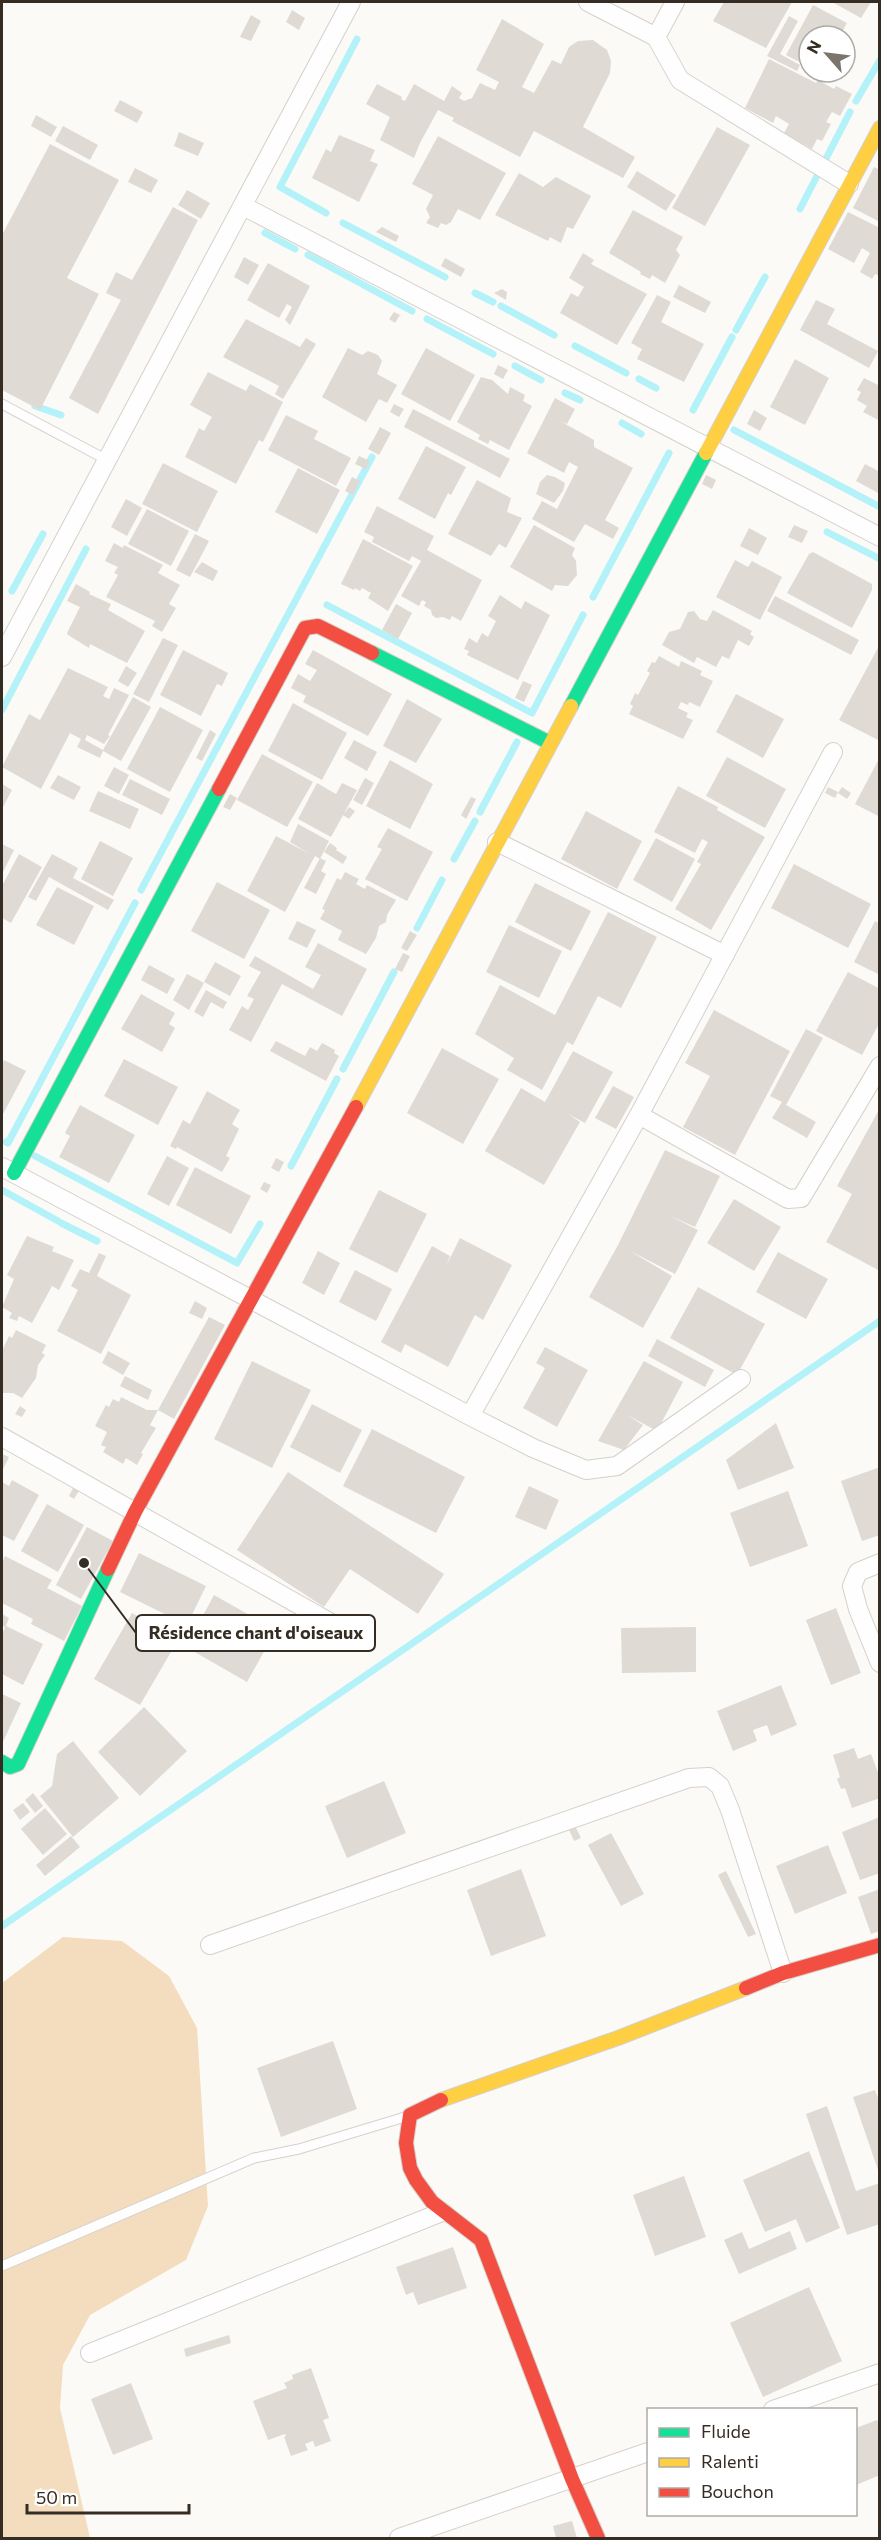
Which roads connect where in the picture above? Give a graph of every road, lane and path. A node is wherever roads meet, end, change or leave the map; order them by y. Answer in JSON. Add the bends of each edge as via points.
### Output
{"nodes":[{"id":1,"x":351,"y":2,"type":"edge"},
{"id":2,"x":588,"y":2,"type":"edge"},
{"id":3,"x":675,"y":2,"type":"edge"},
{"id":4,"x":656,"y":37,"type":"junction"},
{"id":5,"x":877,"y":139,"type":"edge"},
{"id":6,"x":849,"y":184,"type":"junction"},
{"id":7,"x":243,"y":206,"type":"junction"},
{"id":8,"x":2,"y":404,"type":"edge"},
{"id":9,"x":708,"y":448,"type":"junction"},
{"id":10,"x":107,"y":460,"type":"junction"},
{"id":11,"x":879,"y":537,"type":"edge"},
{"id":12,"x":2,"y":657,"type":"edge"},
{"id":13,"x":550,"y":744,"type":"junction"},
{"id":14,"x":833,"y":752,"type":"dead end"},
{"id":15,"x":497,"y":842,"type":"junction"},
{"id":16,"x":724,"y":955,"type":"junction"},
{"id":17,"x":877,"y":1074,"type":"edge"},
{"id":18,"x":639,"y":1115,"type":"junction"},
{"id":19,"x":8,"y":1170,"type":"edge"},
{"id":20,"x":250,"y":1299,"type":"junction"},
{"id":21,"x":741,"y":1379,"type":"dead end"},
{"id":22,"x":470,"y":1416,"type":"junction"},
{"id":23,"x":2,"y":1437,"type":"edge"},
{"id":24,"x":135,"y":1512,"type":"junction"},
{"id":25,"x":879,"y":1563,"type":"edge"},
{"id":26,"x":347,"y":1632,"type":"dead end"},
{"id":27,"x":879,"y":1663,"type":"edge"},
{"id":28,"x":2,"y":1762,"type":"edge"},
{"id":29,"x":210,"y":1945,"type":"dead end"},
{"id":30,"x":879,"y":1945,"type":"edge"},
{"id":31,"x":783,"y":1973,"type":"junction"},
{"id":32,"x":410,"y":2115,"type":"junction"},
{"id":33,"x":442,"y":2212,"type":"junction"},
{"id":34,"x":2,"y":2266,"type":"edge"},
{"id":35,"x":90,"y":2353,"type":"dead end"},
{"id":36,"x":879,"y":2373,"type":"edge"},
{"id":37,"x":776,"y":2408,"type":"edge"},
{"id":38,"x":647,"y":2452,"type":"edge"},
{"id":39,"x":572,"y":2478,"type":"junction"},
{"id":40,"x":399,"y":2538,"type":"edge"},
{"id":41,"x":598,"y":2538,"type":"edge"}],
"edges":[{"from":1,"to":7,"type":"street"},
{"from":2,"to":4,"type":"street"},
{"from":3,"to":4,"type":"street"},
{"from":4,"to":6,"type":"street","via":[[680,80]]},
{"from":5,"to":6,"type":"street"},
{"from":6,"to":9,"type":"street"},
{"from":7,"to":9,"type":"street"},
{"from":7,"to":10,"type":"street"},
{"from":8,"to":10,"type":"lane"},
{"from":9,"to":11,"type":"street"},
{"from":9,"to":13,"type":"street"},
{"from":10,"to":12,"type":"street"},
{"from":13,"to":15,"type":"street"},
{"from":13,"to":19,"type":"street","via":[[318,626],[305,628]]},
{"from":14,"to":16,"type":"street"},
{"from":15,"to":16,"type":"street"},
{"from":15,"to":20,"type":"street"},
{"from":16,"to":18,"type":"street"},
{"from":17,"to":18,"type":"street","via":[[801,1198],[788,1199]]},
{"from":18,"to":22,"type":"street"},
{"from":19,"to":20,"type":"street"},
{"from":20,"to":22,"type":"street"},
{"from":20,"to":24,"type":"street"},
{"from":21,"to":22,"type":"street","via":[[617,1466],[586,1470]]},
{"from":23,"to":24,"type":"street"},
{"from":24,"to":26,"type":"street"},
{"from":24,"to":28,"type":"street","via":[[18,1764],[10,1767]]},
{"from":25,"to":27,"type":"street","via":[[858,1572],[852,1586]]},
{"from":29,"to":31,"type":"street","via":[[689,1778],[709,1777],[720,1786],[730,1810]]},
{"from":30,"to":31,"type":"street"},
{"from":31,"to":32,"type":"street","via":[[618,2038],[433,2103]]},
{"from":32,"to":33,"type":"street","via":[[405,2131],[409,2167]]},
{"from":32,"to":34,"type":"lane","via":[[298,2149],[254,2158]]},
{"from":33,"to":35,"type":"street"},
{"from":33,"to":39,"type":"street","via":[[481,2240]]},
{"from":36,"to":37,"type":"street"},
{"from":38,"to":39,"type":"street"},
{"from":39,"to":40,"type":"street"},
{"from":39,"to":41,"type":"street"}]}
